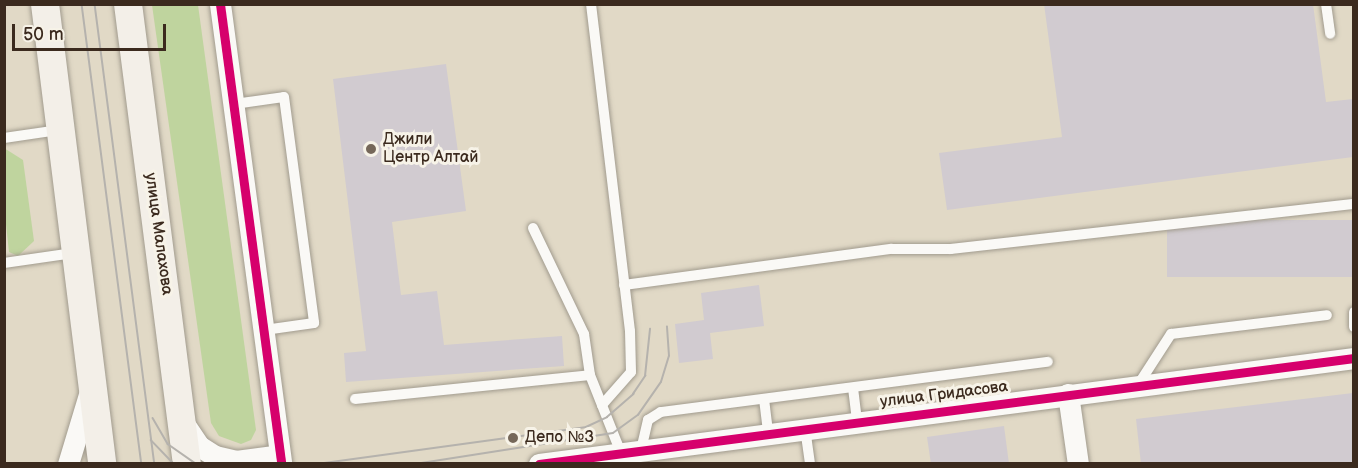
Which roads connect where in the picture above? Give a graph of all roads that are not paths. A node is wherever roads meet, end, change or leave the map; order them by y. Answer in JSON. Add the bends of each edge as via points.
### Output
{"nodes":[{"id":1,"x":45,"y":4,"type":"edge"},
{"id":2,"x":128,"y":4,"type":"edge"},
{"id":3,"x":220,"y":4,"type":"edge"},
{"id":4,"x":591,"y":4,"type":"edge"},
{"id":5,"x":1326,"y":4,"type":"edge"},
{"id":6,"x":1330,"y":34,"type":"dead end"},
{"id":7,"x":234,"y":104,"type":"junction"},
{"id":8,"x":59,"y":130,"type":"junction"},
{"id":9,"x":4,"y":138,"type":"edge"},
{"id":10,"x":1353,"y":204,"type":"edge"},
{"id":11,"x":533,"y":228,"type":"dead end"},
{"id":12,"x":73,"y":253,"type":"junction"},
{"id":13,"x":4,"y":263,"type":"edge"},
{"id":14,"x":624,"y":285,"type":"junction"},
{"id":15,"x":1353,"y":312,"type":"edge"},
{"id":16,"x":1327,"y":315,"type":"dead end"},
{"id":17,"x":1353,"y":327,"type":"edge"},
{"id":18,"x":264,"y":330,"type":"junction"},
{"id":19,"x":1353,"y":357,"type":"edge"},
{"id":20,"x":1048,"y":362,"type":"dead end"},
{"id":21,"x":590,"y":375,"type":"junction"},
{"id":22,"x":1138,"y":385,"type":"junction"},
{"id":23,"x":853,"y":388,"type":"junction"},
{"id":24,"x":90,"y":390,"type":"junction"},
{"id":25,"x":1068,"y":394,"type":"junction"},
{"id":26,"x":355,"y":399,"type":"dead end"},
{"id":27,"x":764,"y":399,"type":"junction"},
{"id":28,"x":602,"y":405,"type":"junction"},
{"id":29,"x":183,"y":422,"type":"junction"},
{"id":30,"x":857,"y":422,"type":"junction"},
{"id":31,"x":805,"y":429,"type":"junction"},
{"id":32,"x":768,"y":433,"type":"junction"},
{"id":33,"x":631,"y":451,"type":"junction"},
{"id":34,"x":280,"y":459,"type":"edge"},
{"id":35,"x":547,"y":463,"type":"edge"},
{"id":36,"x":68,"y":464,"type":"edge"},
{"id":37,"x":102,"y":464,"type":"edge"},
{"id":38,"x":187,"y":464,"type":"edge"},
{"id":39,"x":810,"y":464,"type":"edge"},
{"id":40,"x":1078,"y":464,"type":"edge"}],
"edges":[{"from":1,"to":8,"type":"main road"},
{"from":2,"to":29,"type":"main road","name":"улица Малахова"},
{"from":3,"to":7,"type":"street"},
{"from":4,"to":14,"type":"lane"},
{"from":5,"to":6,"type":"lane"},
{"from":7,"to":18,"type":"street"},
{"from":7,"to":18,"type":"lane","via":[[284,97],[313,312],[314,323]]},
{"from":8,"to":9,"type":"lane"},
{"from":8,"to":12,"type":"main road"},
{"from":10,"to":14,"type":"lane","via":[[951,249],[892,249]]},
{"from":11,"to":21,"type":"lane","via":[[584,334]]},
{"from":12,"to":13,"type":"lane"},
{"from":12,"to":24,"type":"main road"},
{"from":14,"to":28,"type":"lane","via":[[631,372]]},
{"from":15,"to":17,"type":"lane"},
{"from":16,"to":22,"type":"lane","via":[[1171,334]]},
{"from":18,"to":34,"type":"street"},
{"from":19,"to":22,"type":"street","name":"улица Гридасова"},
{"from":20,"to":23,"type":"lane"},
{"from":21,"to":26,"type":"lane"},
{"from":21,"to":28,"type":"lane"},
{"from":22,"to":25,"type":"street","name":"улица Гридасова"},
{"from":23,"to":27,"type":"lane"},
{"from":23,"to":30,"type":"lane"},
{"from":24,"to":36,"type":"street"},
{"from":24,"to":37,"type":"main road"},
{"from":25,"to":30,"type":"street","name":"улица Гридасова"},
{"from":25,"to":40,"type":"street"},
{"from":27,"to":32,"type":"lane"},
{"from":27,"to":33,"type":"lane","via":[[661,412],[648,420]]},
{"from":28,"to":33,"type":"lane"},
{"from":29,"to":34,"type":"street","via":[[199,446],[215,456],[236,461]]},
{"from":29,"to":38,"type":"main road","name":"улица Малахова"},
{"from":30,"to":31,"type":"street","name":"улица Гридасова"},
{"from":31,"to":32,"type":"street","name":"улица Гридасова"},
{"from":31,"to":39,"type":"lane"},
{"from":32,"to":33,"type":"street","name":"улица Гридасова"},
{"from":33,"to":35,"type":"street","name":"улица Гридасова"}]}
